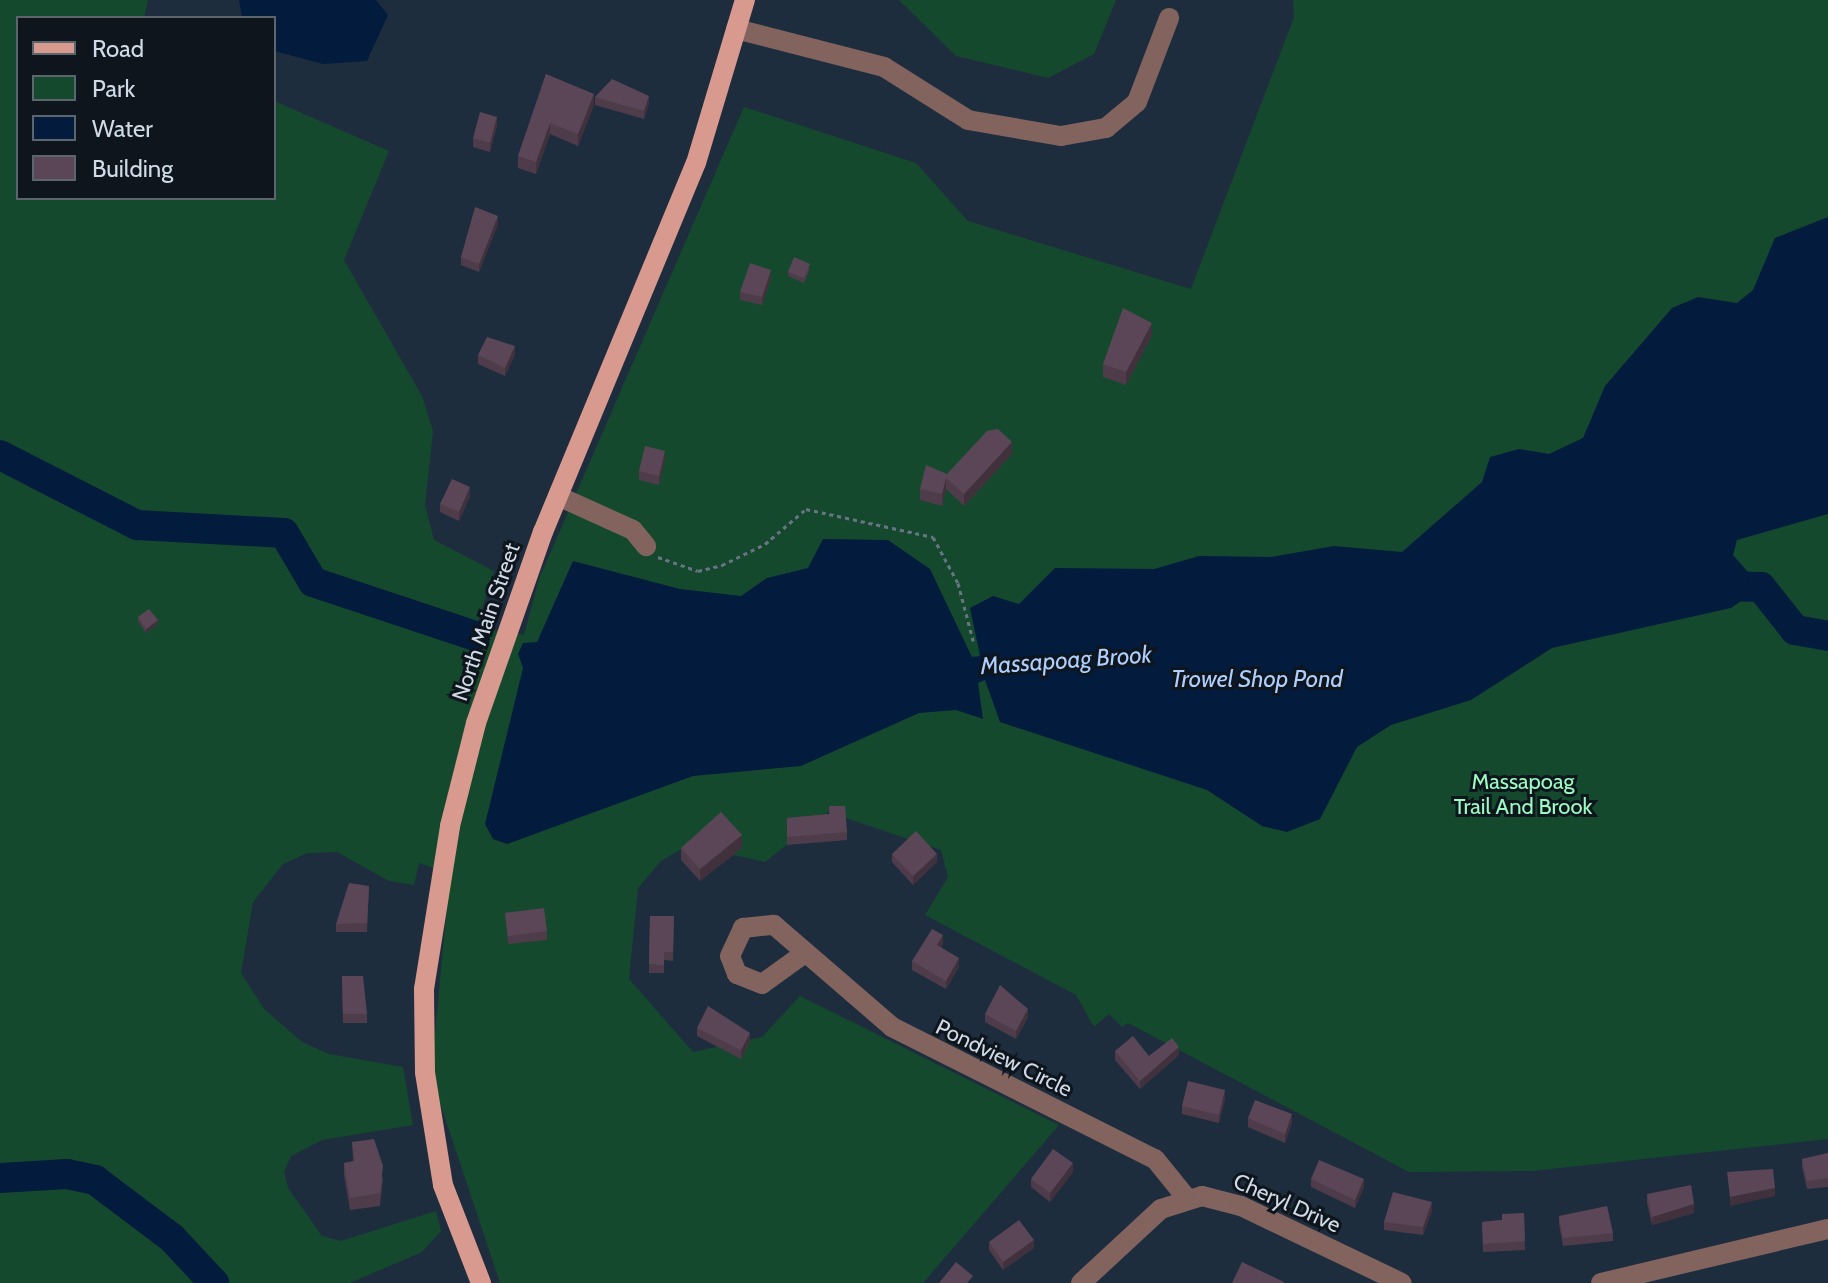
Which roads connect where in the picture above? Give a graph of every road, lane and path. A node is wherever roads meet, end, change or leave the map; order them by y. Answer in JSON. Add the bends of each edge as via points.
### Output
{"nodes":[{"id":1,"x":745,"y":0,"type":"edge"},
{"id":2,"x":1169,"y":18,"type":"dead end"},
{"id":3,"x":736,"y":29,"type":"junction"},
{"id":4,"x":558,"y":496,"type":"junction"},
{"id":5,"x":646,"y":546,"type":"joint"},
{"id":6,"x":974,"y":644,"type":"dead end"},
{"id":7,"x":805,"y":953,"type":"dead end"},
{"id":8,"x":1185,"y":1196,"type":"junction"},
{"id":9,"x":1828,"y":1229,"type":"edge"},
{"id":10,"x":481,"y":1283,"type":"edge"},
{"id":11,"x":1081,"y":1283,"type":"edge"},
{"id":12,"x":1402,"y":1283,"type":"edge"},
{"id":13,"x":1601,"y":1283,"type":"edge"}],
"edges":[{"from":1,"to":3,"type":"main road","name":"North Main Street"},
{"from":2,"to":3,"type":"street","via":[[1137,102],[1106,128],[1061,136],[968,120],[884,67]]},
{"from":3,"to":4,"type":"main road","name":"North Main Street","via":[[696,163]]},
{"from":4,"to":5,"type":"street","via":[[633,530]]},
{"from":4,"to":10,"type":"main road","name":"North Main Street","via":[[476,723],[438,885],[424,989],[433,1137],[443,1185]]},
{"from":5,"to":6,"type":"path","via":[[668,566],[698,571],[743,556],[806,509],[933,537],[958,583]]},
{"from":7,"to":8,"type":"street","name":"Pondview Circle","via":[[892,1027],[1155,1159]]},
{"from":8,"to":11,"type":"street"},
{"from":8,"to":12,"type":"street","name":"Cheryl Drive","via":[[1241,1206]]},
{"from":9,"to":13,"type":"street"}]}
